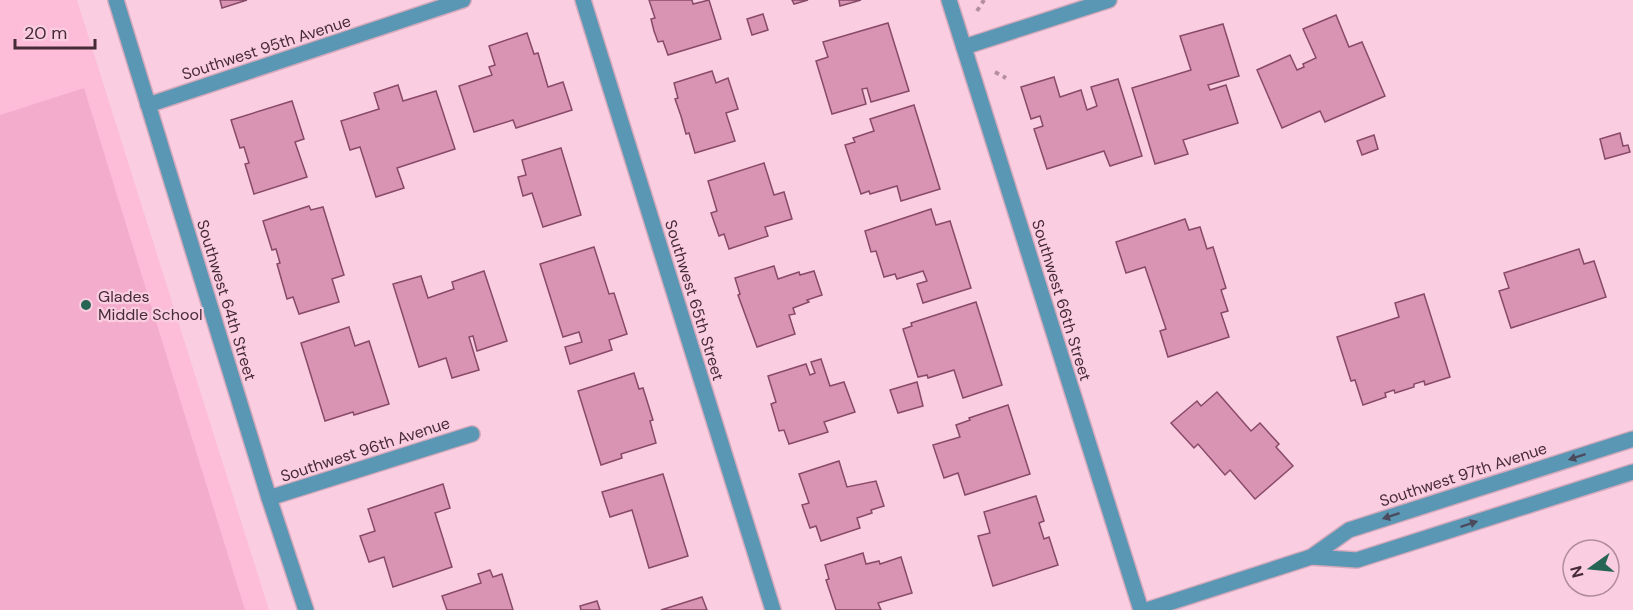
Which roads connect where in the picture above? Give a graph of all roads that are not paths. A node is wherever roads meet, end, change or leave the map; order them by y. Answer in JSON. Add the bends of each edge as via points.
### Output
{"nodes":[{"id":1,"x":116,"y":0,"type":"edge"},
{"id":2,"x":463,"y":0,"type":"edge"},
{"id":3,"x":583,"y":0,"type":"edge"},
{"id":4,"x":949,"y":0,"type":"edge"},
{"id":5,"x":1109,"y":0,"type":"edge"},
{"id":6,"x":964,"y":47,"type":"junction"},
{"id":7,"x":148,"y":105,"type":"junction"},
{"id":8,"x":472,"y":434,"type":"dead end"},
{"id":9,"x":1633,"y":439,"type":"edge"},
{"id":10,"x":1633,"y":472,"type":"edge"},
{"id":11,"x":269,"y":498,"type":"junction"},
{"id":12,"x":1311,"y":557,"type":"junction"},
{"id":13,"x":306,"y":610,"type":"edge"},
{"id":14,"x":773,"y":610,"type":"edge"},
{"id":15,"x":1141,"y":610,"type":"edge"},
{"id":16,"x":1147,"y":610,"type":"edge"}],
"edges":[{"from":1,"to":7,"type":"street","name":"Southwest 64th Street"},
{"from":2,"to":7,"type":"street","name":"Southwest 95th Avenue"},
{"from":3,"to":14,"type":"street","name":"Southwest 65th Street"},
{"from":4,"to":6,"type":"street","name":"Southwest 66th Street"},
{"from":5,"to":6,"type":"street"},
{"from":6,"to":15,"type":"street","name":"Southwest 66th Street"},
{"from":7,"to":11,"type":"street","name":"Southwest 64th Street"},
{"from":8,"to":11,"type":"street","name":"Southwest 96th Avenue"},
{"from":9,"to":12,"type":"street","name":"Southwest 97th Avenue","one_way":true,"via":[[1349,530]]},
{"from":12,"to":10,"type":"street","name":"Southwest 97th Avenue","one_way":true,"via":[[1357,560]]},
{"from":11,"to":13,"type":"street","name":"Southwest 64th Street"},
{"from":12,"to":16,"type":"street","name":"Southwest 97th Avenue"}]}
